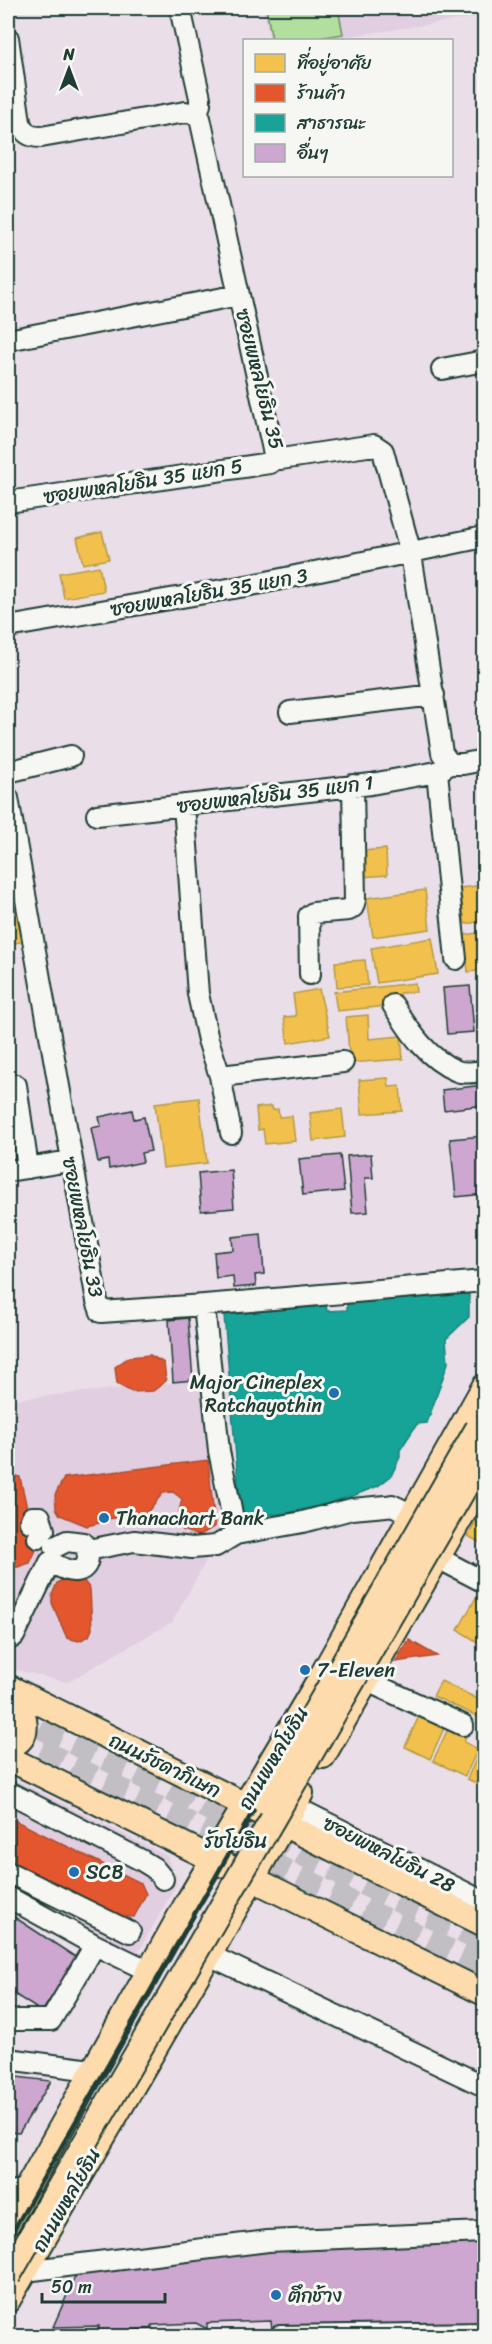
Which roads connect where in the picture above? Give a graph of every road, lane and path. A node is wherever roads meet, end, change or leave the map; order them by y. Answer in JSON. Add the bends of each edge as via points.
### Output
{"nodes":[{"id":1,"x":180,"y":8,"type":"edge"},
{"id":2,"x":8,"y":38,"type":"edge"},
{"id":3,"x":196,"y":114,"type":"junction"},
{"id":4,"x":15,"y":135,"type":"edge"},
{"id":5,"x":239,"y":295,"type":"junction"},
{"id":6,"x":8,"y":340,"type":"edge"},
{"id":7,"x":484,"y":361,"type":"edge"},
{"id":8,"x":442,"y":369,"type":"dead end"},
{"id":9,"x":276,"y":457,"type":"junction"},
{"id":10,"x":8,"y":502,"type":"edge"},
{"id":11,"x":484,"y":537,"type":"edge"},
{"id":12,"x":411,"y":554,"type":"junction"},
{"id":13,"x":8,"y":627,"type":"edge"},
{"id":14,"x":434,"y":695,"type":"junction"},
{"id":15,"x":291,"y":712,"type":"dead end"},
{"id":16,"x":71,"y":756,"type":"dead end"},
{"id":17,"x":484,"y":760,"type":"edge"},
{"id":18,"x":444,"y":768,"type":"junction"},
{"id":19,"x":8,"y":772,"type":"edge"},
{"id":20,"x":353,"y":786,"type":"junction"},
{"id":21,"x":8,"y":798,"type":"edge"},
{"id":22,"x":184,"y":805,"type":"junction"},
{"id":23,"x":97,"y":815,"type":"dead end"},
{"id":24,"x":456,"y":959,"type":"dead end"},
{"id":25,"x":310,"y":974,"type":"dead end"},
{"id":26,"x":393,"y":1005,"type":"dead end"},
{"id":27,"x":343,"y":1062,"type":"dead end"},
{"id":28,"x":484,"y":1071,"type":"edge"},
{"id":29,"x":220,"y":1076,"type":"junction"},
{"id":30,"x":16,"y":1085,"type":"dead end"},
{"id":31,"x":231,"y":1133,"type":"dead end"},
{"id":32,"x":70,"y":1161,"type":"junction"},
{"id":33,"x":28,"y":1168,"type":"junction"},
{"id":34,"x":8,"y":1171,"type":"edge"},
{"id":35,"x":484,"y":1281,"type":"edge"},
{"id":36,"x":204,"y":1305,"type":"junction"},
{"id":37,"x":484,"y":1387,"type":"edge"},
{"id":38,"x":481,"y":1422,"type":"edge"},
{"id":39,"x":484,"y":1454,"type":"edge"},
{"id":40,"x":484,"y":1477,"type":"edge"},
{"id":41,"x":413,"y":1515,"type":"junction"},
{"id":42,"x":236,"y":1534,"type":"junction"},
{"id":43,"x":43,"y":1542,"type":"junction"},
{"id":44,"x":88,"y":1550,"type":"junction"},
{"id":45,"x":438,"y":1558,"type":"junction"},
{"id":46,"x":484,"y":1582,"type":"edge"},
{"id":47,"x":8,"y":1640,"type":"edge"},
{"id":48,"x":321,"y":1677,"type":"junction"},
{"id":49,"x":10,"y":1688,"type":"edge"},
{"id":50,"x":363,"y":1688,"type":"junction"},
{"id":51,"x":463,"y":1725,"type":"dead end"},
{"id":52,"x":8,"y":1746,"type":"edge"},
{"id":53,"x":8,"y":1758,"type":"edge"},
{"id":54,"x":8,"y":1792,"type":"edge"},
{"id":55,"x":245,"y":1805,"type":"junction"},
{"id":56,"x":288,"y":1815,"type":"junction"},
{"id":57,"x":213,"y":1858,"type":"junction"},
{"id":58,"x":8,"y":1872,"type":"edge"},
{"id":59,"x":253,"y":1878,"type":"junction"},
{"id":60,"x":163,"y":1879,"type":"dead end"},
{"id":61,"x":8,"y":1897,"type":"edge"},
{"id":62,"x":484,"y":1902,"type":"edge"},
{"id":63,"x":484,"y":1924,"type":"edge"},
{"id":64,"x":130,"y":1932,"type":"dead end"},
{"id":65,"x":95,"y":1945,"type":"junction"},
{"id":66,"x":163,"y":1946,"type":"junction"},
{"id":67,"x":205,"y":1962,"type":"junction"},
{"id":68,"x":149,"y":1971,"type":"junction"},
{"id":69,"x":484,"y":1993,"type":"edge"},
{"id":70,"x":8,"y":2020,"type":"edge"},
{"id":71,"x":8,"y":2059,"type":"edge"},
{"id":72,"x":91,"y":2070,"type":"junction"},
{"id":73,"x":484,"y":2086,"type":"edge"},
{"id":74,"x":17,"y":2191,"type":"edge"},
{"id":75,"x":8,"y":2222,"type":"edge"},
{"id":76,"x":484,"y":2232,"type":"edge"},
{"id":77,"x":8,"y":2248,"type":"edge"},
{"id":78,"x":16,"y":2273,"type":"edge"},
{"id":79,"x":8,"y":2300,"type":"edge"},
{"id":80,"x":484,"y":2333,"type":"edge"},
{"id":81,"x":280,"y":2337,"type":"edge"}],
"edges":[{"from":1,"to":3,"type":"street","via":[[200,98]]},
{"from":2,"to":4,"type":"street"},
{"from":3,"to":4,"type":"street","via":[[185,112],[40,137]]},
{"from":3,"to":5,"type":"street","name":"ซอยพหลโยธิน 35","via":[[202,123]]},
{"from":5,"to":6,"type":"street"},
{"from":5,"to":9,"type":"street","name":"ซอยพหลโยธิน 35"},
{"from":7,"to":8,"type":"street"},
{"from":9,"to":10,"type":"street","name":"ซอยพหลโยธิน 35 แยก 5","via":[[270,462]]},
{"from":9,"to":12,"type":"street","name":"ซอยพหลโยธิน 35","via":[[381,448]]},
{"from":11,"to":12,"type":"street","name":"ซอยพหลโยธิน 35 แยก 3"},
{"from":12,"to":13,"type":"street","name":"ซอยพหลโยธิน 35 แยก 3"},
{"from":12,"to":14,"type":"street","name":"ซอยพหลโยธิน 35"},
{"from":14,"to":15,"type":"street"},
{"from":14,"to":18,"type":"street","name":"ซอยพหลโยธิน 35"},
{"from":16,"to":19,"type":"street"},
{"from":17,"to":18,"type":"street"},
{"from":18,"to":20,"type":"street","name":"ซอยพหลโยธิน 35 แยก 1"},
{"from":18,"to":24,"type":"street","name":"ซอยพหลโยธิน 35"},
{"from":20,"to":22,"type":"street","name":"ซอยพหลโยธิน 35 แยก 1"},
{"from":20,"to":25,"type":"street","via":[[355,900],[349,910],[309,916]]},
{"from":21,"to":32,"type":"street","name":"ซอยพหลโยธิน 33"},
{"from":22,"to":23,"type":"street","name":"ซอยพหลโยธิน 35 แยก 1"},
{"from":22,"to":29,"type":"street","via":[[198,994]]},
{"from":26,"to":28,"type":"street","via":[[432,1055],[457,1071]]},
{"from":27,"to":29,"type":"street"},
{"from":29,"to":31,"type":"street"},
{"from":30,"to":33,"type":"street"},
{"from":32,"to":33,"type":"street"},
{"from":32,"to":36,"type":"street","name":"ซอยพหลโยธิน 33","via":[[101,1312]]},
{"from":33,"to":34,"type":"street"},
{"from":35,"to":36,"type":"street","name":"ซอยพหลโยธิน 33"},
{"from":36,"to":42,"type":"street","via":[[219,1451]]},
{"from":37,"to":41,"type":"main road","name":"ถนนพหลโยธิน"},
{"from":38,"to":77,"type":"main road","name":"ถนนพหลโยธิน","bridge":true},
{"from":39,"to":78,"type":"main road","name":"ถนนพหลโยธิน","bridge":true},
{"from":40,"to":45,"type":"main road","name":"ถนนพหลโยธิน"},
{"from":41,"to":42,"type":"street","via":[[392,1505],[352,1509]]},
{"from":41,"to":48,"type":"main road","name":"ถนนพหลโยธิน"},
{"from":42,"to":44,"type":"street","via":[[216,1545],[192,1548],[134,1541]]},
{"from":43,"to":44,"type":"street","via":[[72,1540],[83,1543]]},
{"from":43,"to":44,"type":"street","via":[[68,1570],[78,1571],[87,1564]]},
{"from":43,"to":47,"type":"street","via":[[14,1636]]},
{"from":45,"to":46,"type":"street"},
{"from":45,"to":50,"type":"main road","name":"ถนนพหลโยธิน"},
{"from":48,"to":50,"type":"main road","via":[[332,1690]]},
{"from":48,"to":55,"type":"main road","name":"ถนนพหลโยธิน"},
{"from":49,"to":52,"type":"main road","via":[[24,1714],[25,1728],[18,1741]]},
{"from":49,"to":55,"type":"main road","name":"ถนนรัชดาภิเษก"},
{"from":50,"to":51,"type":"street"},
{"from":50,"to":56,"type":"main road","name":"ถนนพหลโยธิน"},
{"from":53,"to":57,"type":"main road"},
{"from":54,"to":60,"type":"street","via":[[141,1860]]},
{"from":55,"to":56,"type":"main road","name":"ถนนรัชดาภิเษก"},
{"from":55,"to":57,"type":"main road","name":"ถนนพหลโยธิน"},
{"from":56,"to":59,"type":"main road","name":"ถนนพหลโยธิน"},
{"from":56,"to":62,"type":"street","name":"ซอยพหลโยธิน 28"},
{"from":56,"to":63,"type":"main road","name":"ถนนรัชดาภิเษก"},
{"from":57,"to":59,"type":"main road"},
{"from":57,"to":66,"type":"main road","name":"ถนนพหลโยธิน"},
{"from":58,"to":64,"type":"street"},
{"from":59,"to":67,"type":"main road","name":"ถนนพหลโยธิน"},
{"from":59,"to":69,"type":"main road"},
{"from":61,"to":65,"type":"street"},
{"from":65,"to":68,"type":"street"},
{"from":65,"to":70,"type":"street","via":[[51,2020]]},
{"from":66,"to":67,"type":"main road","via":[[182,1947]]},
{"from":66,"to":68,"type":"main road","name":"ถนนพหลโยธิน"},
{"from":67,"to":73,"type":"street"},
{"from":67,"to":78,"type":"main road","name":"ถนนพหลโยธิน"},
{"from":68,"to":72,"type":"main road","name":"ถนนพหลโยธิน"},
{"from":71,"to":72,"type":"street"},
{"from":72,"to":74,"type":"main road","name":"ถนนพหลโยธิน"},
{"from":74,"to":75,"type":"main road","name":"ถนนพหลโยธิน"},
{"from":76,"to":78,"type":"street","via":[[268,2241]]},
{"from":78,"to":79,"type":"main road","name":"ถนนพหลโยธิน"},
{"from":80,"to":81,"type":"street"}]}
